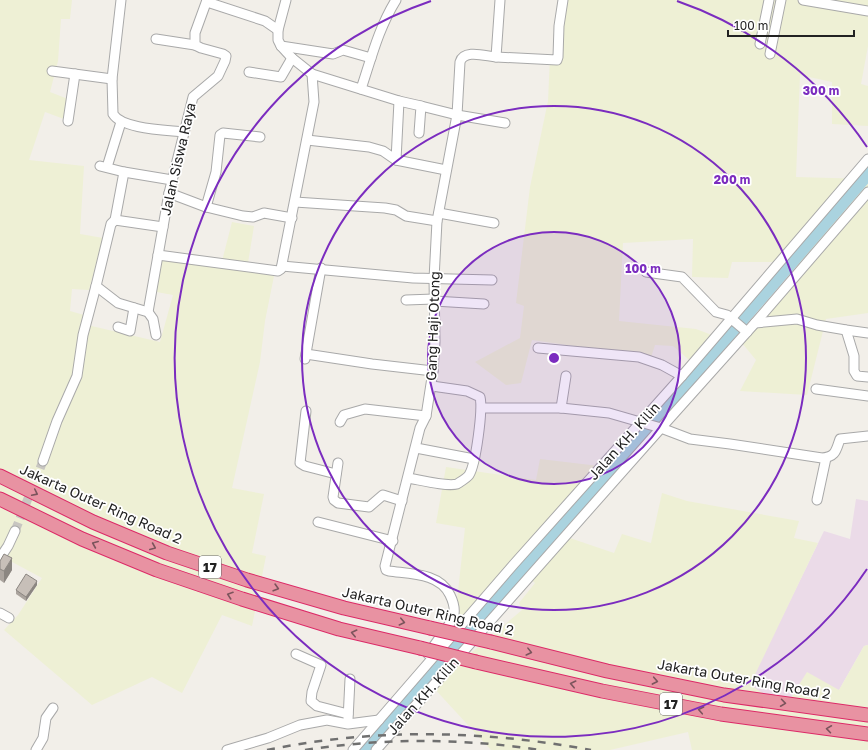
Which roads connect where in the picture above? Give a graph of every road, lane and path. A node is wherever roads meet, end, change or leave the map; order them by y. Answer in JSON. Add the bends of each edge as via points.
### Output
{"nodes":[{"id":1,"x":121,"y":0,"type":"edge"},
{"id":2,"x":286,"y":0,"type":"edge"},
{"id":3,"x":396,"y":0,"type":"edge"},
{"id":4,"x":500,"y":0,"type":"edge"},
{"id":5,"x":563,"y":0,"type":"edge"},
{"id":6,"x":769,"y":0,"type":"edge"},
{"id":7,"x":781,"y":0,"type":"edge"},
{"id":8,"x":803,"y":0,"type":"edge"},
{"id":9,"x":207,"y":1,"type":"edge"},
{"id":10,"x":868,"y":11,"type":"edge"},
{"id":11,"x":278,"y":30,"type":"junction"},
{"id":12,"x":156,"y":39,"type":"dead end"},
{"id":13,"x":760,"y":44,"type":"dead end"},
{"id":14,"x":196,"y":45,"type":"junction"},
{"id":15,"x":281,"y":46,"type":"junction"},
{"id":16,"x":770,"y":54,"type":"dead end"},
{"id":17,"x":496,"y":57,"type":"junction"},
{"id":18,"x":292,"y":58,"type":"junction"},
{"id":19,"x":371,"y":58,"type":"junction"},
{"id":20,"x":52,"y":71,"type":"dead end"},
{"id":21,"x":249,"y":72,"type":"dead end"},
{"id":22,"x":75,"y":74,"type":"junction"},
{"id":23,"x":312,"y":74,"type":"junction"},
{"id":24,"x":112,"y":79,"type":"junction"},
{"id":25,"x":361,"y":89,"type":"junction"},
{"id":26,"x":400,"y":101,"type":"junction"},
{"id":27,"x":421,"y":106,"type":"junction"},
{"id":28,"x":457,"y":115,"type":"junction"},
{"id":29,"x":68,"y":121,"type":"dead end"},
{"id":30,"x":121,"y":122,"type":"junction"},
{"id":31,"x":505,"y":123,"type":"dead end"},
{"id":32,"x":183,"y":132,"type":"junction"},
{"id":33,"x":419,"y":133,"type":"dead end"},
{"id":34,"x":260,"y":137,"type":"dead end"},
{"id":35,"x":306,"y":140,"type":"junction"},
{"id":36,"x":868,"y":159,"type":"edge"},
{"id":37,"x":396,"y":160,"type":"junction"},
{"id":38,"x":446,"y":170,"type":"junction"},
{"id":39,"x":124,"y":172,"type":"junction"},
{"id":40,"x":172,"y":180,"type":"junction"},
{"id":41,"x":868,"y":192,"type":"edge"},
{"id":42,"x":169,"y":193,"type":"junction"},
{"id":43,"x":295,"y":202,"type":"junction"},
{"id":44,"x":206,"y":207,"type":"junction"},
{"id":45,"x":438,"y":217,"type":"junction"},
{"id":46,"x":292,"y":218,"type":"junction"},
{"id":47,"x":115,"y":220,"type":"junction"},
{"id":48,"x":494,"y":223,"type":"dead end"},
{"id":49,"x":162,"y":227,"type":"junction"},
{"id":50,"x":158,"y":255,"type":"junction"},
{"id":51,"x":282,"y":266,"type":"junction"},
{"id":52,"x":320,"y":268,"type":"junction"},
{"id":53,"x":646,"y":272,"type":"dead end"},
{"id":54,"x":434,"y":279,"type":"junction"},
{"id":55,"x":492,"y":280,"type":"dead end"},
{"id":56,"x":96,"y":286,"type":"junction"},
{"id":57,"x":406,"y":300,"type":"dead end"},
{"id":58,"x":434,"y":300,"type":"junction"},
{"id":59,"x":484,"y":304,"type":"dead end"},
{"id":60,"x":134,"y":308,"type":"junction"},
{"id":61,"x":148,"y":312,"type":"junction"},
{"id":62,"x":755,"y":323,"type":"junction"},
{"id":63,"x":739,"y":326,"type":"junction"},
{"id":64,"x":118,"y":327,"type":"dead end"},
{"id":65,"x":846,"y":330,"type":"junction"},
{"id":66,"x":868,"y":333,"type":"edge"},
{"id":67,"x":156,"y":335,"type":"dead end"},
{"id":68,"x":538,"y":348,"type":"dead end"},
{"id":69,"x":433,"y":371,"type":"junction"},
{"id":70,"x":566,"y":376,"type":"dead end"},
{"id":71,"x":682,"y":376,"type":"junction"},
{"id":72,"x":868,"y":377,"type":"edge"},
{"id":73,"x":432,"y":386,"type":"junction"},
{"id":74,"x":816,"y":389,"type":"dead end"},
{"id":75,"x":868,"y":396,"type":"edge"},
{"id":76,"x":482,"y":408,"type":"junction"},
{"id":77,"x":561,"y":408,"type":"junction"},
{"id":78,"x":306,"y":411,"type":"dead end"},
{"id":79,"x":426,"y":416,"type":"junction"},
{"id":80,"x":340,"y":422,"type":"dead end"},
{"id":81,"x":642,"y":423,"type":"junction"},
{"id":82,"x":658,"y":427,"type":"junction"},
{"id":83,"x":868,"y":436,"type":"edge"},
{"id":84,"x":416,"y":448,"type":"junction"},
{"id":85,"x":826,"y":458,"type":"junction"},
{"id":86,"x":474,"y":459,"type":"junction"},
{"id":87,"x":43,"y":461,"type":"tunnel mouth"},
{"id":88,"x":338,"y":463,"type":"dead end"},
{"id":89,"x":336,"y":474,"type":"junction"},
{"id":90,"x":0,"y":476,"type":"edge"},
{"id":91,"x":408,"y":478,"type":"junction"},
{"id":92,"x":0,"y":499,"type":"edge"},
{"id":93,"x":817,"y":500,"type":"dead end"},
{"id":94,"x":402,"y":502,"type":"junction"},
{"id":95,"x":318,"y":522,"type":"dead end"},
{"id":96,"x":15,"y":531,"type":"tunnel mouth"},
{"id":97,"x":393,"y":541,"type":"junction"},
{"id":98,"x":0,"y":558,"type":"edge"},
{"id":99,"x":0,"y":613,"type":"edge"},
{"id":100,"x":10,"y":618,"type":"dead end"},
{"id":101,"x":296,"y":654,"type":"dead end"},
{"id":102,"x":419,"y":672,"type":"junction"},
{"id":103,"x":350,"y":679,"type":"dead end"},
{"id":104,"x":53,"y":708,"type":"dead end"},
{"id":105,"x":868,"y":716,"type":"edge"},
{"id":106,"x":348,"y":719,"type":"junction"},
{"id":107,"x":379,"y":720,"type":"junction"},
{"id":108,"x":868,"y":734,"type":"edge"},
{"id":109,"x":36,"y":750,"type":"edge"},
{"id":110,"x":227,"y":750,"type":"edge"},
{"id":111,"x":353,"y":750,"type":"edge"},
{"id":112,"x":376,"y":750,"type":"edge"}],
"edges":[{"from":1,"to":24,"type":"street"},
{"from":2,"to":11,"type":"street"},
{"from":3,"to":19,"type":"street"},
{"from":4,"to":17,"type":"street"},
{"from":5,"to":17,"type":"street","via":[[557,60]]},
{"from":6,"to":13,"type":"street"},
{"from":7,"to":16,"type":"street"},
{"from":8,"to":10,"type":"street"},
{"from":9,"to":11,"type":"street","via":[[265,21]]},
{"from":9,"to":14,"type":"street","via":[[195,33]]},
{"from":11,"to":15,"type":"street"},
{"from":12,"to":14,"type":"street"},
{"from":14,"to":32,"type":"street","name":"Jalan Siswa Raya","via":[[224,54],[226,61],[218,76],[193,97]]},
{"from":15,"to":18,"type":"street"},
{"from":15,"to":19,"type":"street","via":[[333,54],[343,50]]},
{"from":17,"to":28,"type":"street","name":"Gang Haji Otong","via":[[467,54],[460,59]]},
{"from":18,"to":21,"type":"street","via":[[280,77]]},
{"from":18,"to":23,"type":"street"},
{"from":19,"to":25,"type":"street"},
{"from":20,"to":22,"type":"street"},
{"from":22,"to":24,"type":"street"},
{"from":22,"to":29,"type":"street"},
{"from":23,"to":25,"type":"street"},
{"from":23,"to":35,"type":"street","via":[[314,102]]},
{"from":24,"to":30,"type":"street","via":[[113,114]]},
{"from":25,"to":26,"type":"street"},
{"from":26,"to":27,"type":"street"},
{"from":26,"to":37,"type":"street"},
{"from":27,"to":28,"type":"street"},
{"from":27,"to":33,"type":"street"},
{"from":28,"to":31,"type":"street"},
{"from":28,"to":38,"type":"street","name":"Gang Haji Otong"},
{"from":30,"to":32,"type":"street"},
{"from":30,"to":39,"type":"street","via":[[104,167]]},
{"from":32,"to":40,"type":"street","name":"Jalan Siswa Raya"},
{"from":34,"to":44,"type":"street","via":[[220,135],[216,172]]},
{"from":35,"to":37,"type":"street","via":[[369,147],[384,151]]},
{"from":35,"to":43,"type":"street"},
{"from":36,"to":63,"type":"street","name":"Jalan KH. Kilin"},
{"from":37,"to":38,"type":"street"},
{"from":38,"to":45,"type":"street","name":"Gang Haji Otong"},
{"from":39,"to":40,"type":"street"},
{"from":39,"to":47,"type":"street"},
{"from":40,"to":42,"type":"street","name":"Jalan Siswa Raya"},
{"from":41,"to":62,"type":"street","name":"Jalan KH. Kilin"},
{"from":42,"to":44,"type":"street"},
{"from":42,"to":49,"type":"street","name":"Jalan Siswa Raya"},
{"from":43,"to":45,"type":"street","via":[[385,208],[396,210],[406,216]]},
{"from":43,"to":46,"type":"street"},
{"from":44,"to":46,"type":"street","via":[[244,216],[253,217],[264,213]]},
{"from":45,"to":48,"type":"street"},
{"from":45,"to":54,"type":"street","name":"Gang Haji Otong"},
{"from":46,"to":51,"type":"street"},
{"from":47,"to":49,"type":"street"},
{"from":47,"to":56,"type":"street","via":[[111,224]]},
{"from":49,"to":50,"type":"street","name":"Jalan Siswa Raya"},
{"from":50,"to":51,"type":"street","via":[[278,271]]},
{"from":50,"to":61,"type":"street","name":"Jalan Siswa Raya"},
{"from":51,"to":52,"type":"street"},
{"from":52,"to":54,"type":"street"},
{"from":52,"to":69,"type":"street","via":[[306,357]]},
{"from":53,"to":63,"type":"street","via":[[682,277],[716,312],[727,315]]},
{"from":54,"to":55,"type":"street"},
{"from":54,"to":58,"type":"street","name":"Gang Haji Otong"},
{"from":56,"to":60,"type":"street","via":[[118,303]]},
{"from":56,"to":87,"type":"street","via":[[83,335],[77,376]]},
{"from":57,"to":58,"type":"street"},
{"from":58,"to":59,"type":"street"},
{"from":58,"to":69,"type":"street","name":"Gang Haji Otong"},
{"from":60,"to":61,"type":"street"},
{"from":60,"to":64,"type":"street","via":[[130,331]]},
{"from":61,"to":67,"type":"street","via":[[153,319]]},
{"from":62,"to":63,"type":"street","name":"Jalan KH. Kilin"},
{"from":62,"to":65,"type":"street","via":[[797,318],[817,325]]},
{"from":63,"to":71,"type":"street","name":"Jalan KH. Kilin"},
{"from":63,"to":82,"type":"street","name":"Jalan KH. Kilin"},
{"from":65,"to":66,"type":"street"},
{"from":65,"to":72,"type":"street","via":[[854,356],[854,371],[857,376]]},
{"from":68,"to":71,"type":"street","via":[[639,357]]},
{"from":69,"to":73,"type":"street","name":"Gang Haji Otong"},
{"from":70,"to":77,"type":"street"},
{"from":71,"to":81,"type":"street","name":"Jalan KH. Kilin"},
{"from":73,"to":76,"type":"street","via":[[480,396]]},
{"from":73,"to":79,"type":"street","name":"Gang Haji Otong"},
{"from":74,"to":75,"type":"street"},
{"from":76,"to":77,"type":"street"},
{"from":76,"to":86,"type":"street"},
{"from":77,"to":81,"type":"street","via":[[609,414]]},
{"from":78,"to":89,"type":"street","via":[[300,462],[305,466]]},
{"from":79,"to":80,"type":"street","via":[[365,409],[344,415]]},
{"from":79,"to":84,"type":"street","name":"Gang Haji Otong","via":[[420,428]]},
{"from":81,"to":82,"type":"street"},
{"from":81,"to":102,"type":"street","name":"Jalan KH. Kilin"},
{"from":82,"to":85,"type":"street","via":[[690,439]]},
{"from":82,"to":112,"type":"street","name":"Jalan KH. Kilin"},
{"from":83,"to":85,"type":"street","via":[[840,439],[834,454]]},
{"from":84,"to":86,"type":"street"},
{"from":84,"to":91,"type":"street","name":"Gang Haji Otong"},
{"from":85,"to":93,"type":"street"},
{"from":86,"to":91,"type":"street","via":[[469,476],[458,483],[451,485]]},
{"from":88,"to":89,"type":"street"},
{"from":89,"to":94,"type":"street","via":[[333,497],[338,503],[369,507],[383,495]]},
{"from":90,"to":105,"type":"highway","name":"Jakarta Outer Ring Road 2","number":"17","one_way":true,"bridge":true,"via":[[93,522],[167,553],[336,606],[607,671],[724,695]]},
{"from":91,"to":94,"type":"street","name":"Gang Haji Otong"},
{"from":108,"to":92,"type":"highway","number":"17","one_way":true,"bridge":true,"via":[[721,714],[602,691],[338,629],[157,570],[82,539]]},
{"from":94,"to":97,"type":"street","name":"Gang Haji Otong"},
{"from":95,"to":97,"type":"street"},
{"from":96,"to":98,"type":"street"},
{"from":97,"to":102,"type":"street","name":"Gang Haji Otong","via":[[386,570],[430,577],[444,586],[454,602],[453,619],[420,664]]},
{"from":99,"to":100,"type":"street"},
{"from":101,"to":106,"type":"street","via":[[321,665],[311,701]]},
{"from":102,"to":107,"type":"street","name":"Jalan KH. Kilin"},
{"from":103,"to":106,"type":"street"},
{"from":104,"to":109,"type":"street","via":[[46,718],[43,738]]},
{"from":106,"to":107,"type":"street"},
{"from":106,"to":110,"type":"street","via":[[300,725]]},
{"from":107,"to":111,"type":"street","name":"Jalan KH. Kilin"}]}
